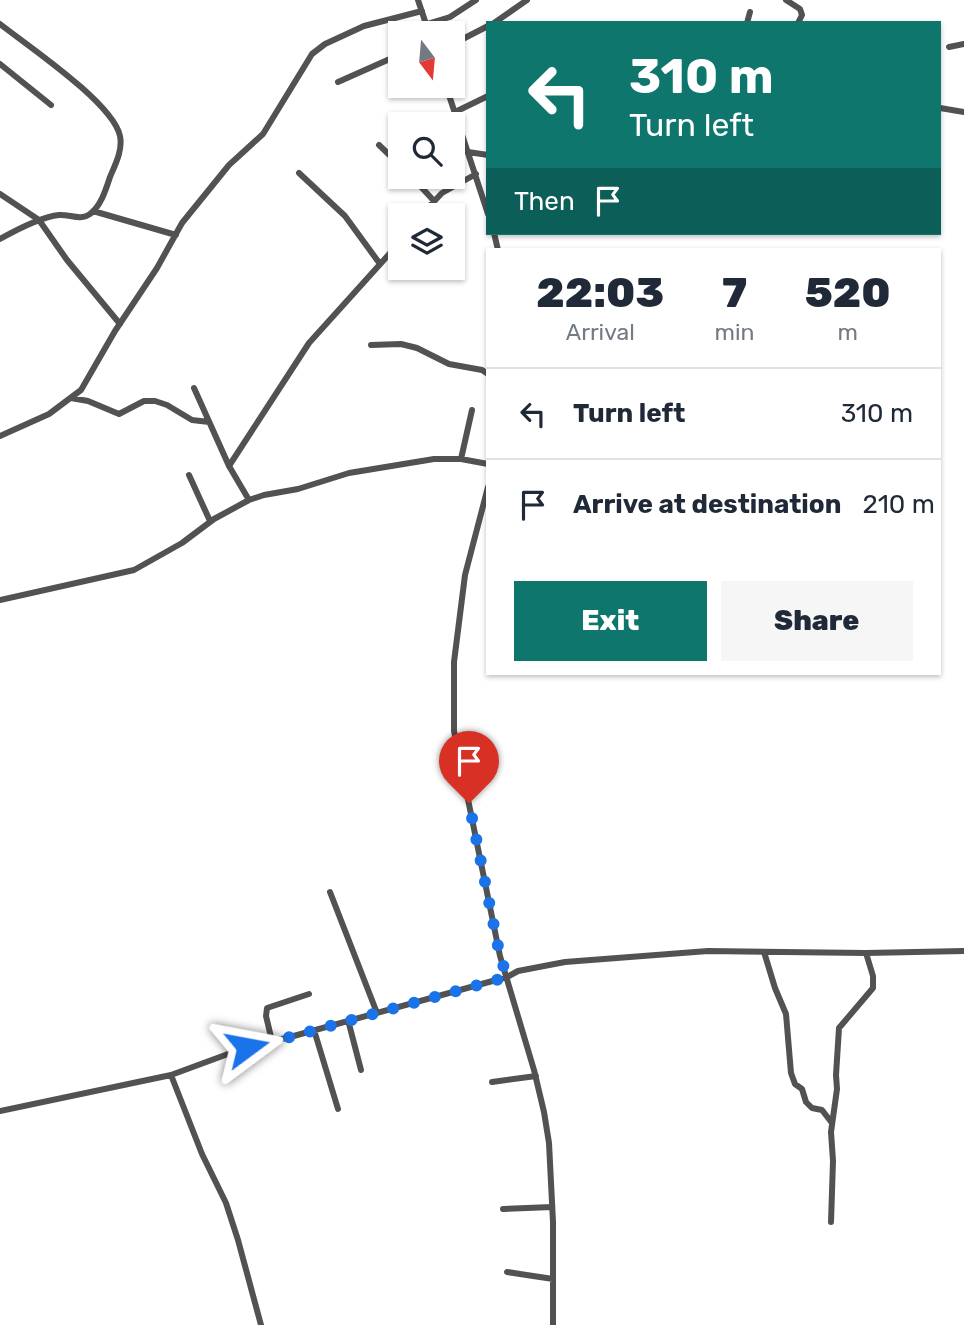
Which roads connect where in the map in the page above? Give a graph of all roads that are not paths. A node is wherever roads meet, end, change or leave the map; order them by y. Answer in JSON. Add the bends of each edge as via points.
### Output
{"nodes":[{"id":1,"x":418,"y":0,"type":"edge"},
{"id":2,"x":476,"y":0,"type":"edge"},
{"id":3,"x":527,"y":0,"type":"edge"},
{"id":4,"x":786,"y":0,"type":"edge"},
{"id":5,"x":422,"y":11,"type":"junction"},
{"id":6,"x":750,"y":12,"type":"dead end"},
{"id":7,"x":426,"y":21,"type":"edge"},
{"id":8,"x":437,"y":21,"type":"edge"},
{"id":9,"x":497,"y":21,"type":"edge"},
{"id":10,"x":748,"y":21,"type":"edge"},
{"id":11,"x":800,"y":21,"type":"edge"},
{"id":12,"x":0,"y":24,"type":"edge"},
{"id":13,"x":486,"y":27,"type":"edge"},
{"id":14,"x":466,"y":37,"type":"edge"},
{"id":15,"x":964,"y":44,"type":"edge"},
{"id":16,"x":949,"y":47,"type":"dead end"},
{"id":17,"x":388,"y":60,"type":"edge"},
{"id":18,"x":0,"y":64,"type":"edge"},
{"id":19,"x":338,"y":82,"type":"dead end"},
{"id":20,"x":486,"y":97,"type":"edge"},
{"id":21,"x":450,"y":98,"type":"edge"},
{"id":22,"x":51,"y":105,"type":"dead end"},
{"id":23,"x":941,"y":108,"type":"edge"},
{"id":24,"x":455,"y":112,"type":"joint"},
{"id":25,"x":964,"y":113,"type":"edge"},
{"id":26,"x":465,"y":143,"type":"edge"},
{"id":27,"x":379,"y":145,"type":"dead end"},
{"id":28,"x":468,"y":152,"type":"junction"},
{"id":29,"x":388,"y":154,"type":"edge"},
{"id":30,"x":486,"y":155,"type":"edge"},
{"id":31,"x":299,"y":173,"type":"dead end"},
{"id":32,"x":476,"y":174,"type":"junction"},
{"id":33,"x":486,"y":184,"type":"edge"},
{"id":34,"x":480,"y":187,"type":"junction"},
{"id":35,"x":423,"y":189,"type":"edge"},
{"id":36,"x":0,"y":194,"type":"edge"},
{"id":37,"x":434,"y":201,"type":"joint"},
{"id":38,"x":486,"y":207,"type":"edge"},
{"id":39,"x":93,"y":211,"type":"junction"},
{"id":40,"x":39,"y":220,"type":"junction"},
{"id":41,"x":176,"y":235,"type":"junction"},
{"id":42,"x":0,"y":239,"type":"edge"},
{"id":43,"x":388,"y":255,"type":"edge"},
{"id":44,"x":380,"y":264,"type":"junction"},
{"id":45,"x":120,"y":324,"type":"junction"},
{"id":46,"x":371,"y":345,"type":"dead end"},
{"id":47,"x":486,"y":373,"type":"edge"},
{"id":48,"x":194,"y":388,"type":"dead end"},
{"id":49,"x":71,"y":398,"type":"junction"},
{"id":50,"x":472,"y":410,"type":"dead end"},
{"id":51,"x":209,"y":422,"type":"junction"},
{"id":52,"x":0,"y":436,"type":"edge"},
{"id":53,"x":461,"y":459,"type":"junction"},
{"id":54,"x":486,"y":464,"type":"edge"},
{"id":55,"x":229,"y":466,"type":"junction"},
{"id":56,"x":190,"y":475,"type":"dead end"},
{"id":57,"x":486,"y":495,"type":"edge"},
{"id":58,"x":249,"y":500,"type":"junction"},
{"id":59,"x":210,"y":521,"type":"junction"},
{"id":60,"x":0,"y":600,"type":"edge"},
{"id":61,"x":330,"y":892,"type":"dead end"},
{"id":62,"x":964,"y":951,"type":"edge"},
{"id":63,"x":764,"y":952,"type":"junction"},
{"id":64,"x":866,"y":953,"type":"junction"},
{"id":65,"x":507,"y":977,"type":"junction"},
{"id":66,"x":309,"y":994,"type":"dead end"},
{"id":67,"x":377,"y":1013,"type":"junction"},
{"id":68,"x":348,"y":1020,"type":"junction"},
{"id":69,"x":314,"y":1030,"type":"junction"},
{"id":70,"x":272,"y":1041,"type":"junction"},
{"id":71,"x":361,"y":1070,"type":"dead end"},
{"id":72,"x":171,"y":1075,"type":"junction"},
{"id":73,"x":536,"y":1076,"type":"junction"},
{"id":74,"x":492,"y":1082,"type":"dead end"},
{"id":75,"x":338,"y":1109,"type":"dead end"},
{"id":76,"x":0,"y":1111,"type":"edge"},
{"id":77,"x":832,"y":1123,"type":"junction"},
{"id":78,"x":552,"y":1207,"type":"junction"},
{"id":79,"x":503,"y":1209,"type":"dead end"},
{"id":80,"x":831,"y":1222,"type":"dead end"},
{"id":81,"x":507,"y":1272,"type":"dead end"},
{"id":82,"x":553,"y":1279,"type":"junction"},
{"id":83,"x":261,"y":1325,"type":"edge"},
{"id":84,"x":553,"y":1325,"type":"edge"}],
"edges":[{"from":1,"to":5,"type":"street"},
{"from":2,"to":8,"type":"street"},
{"from":3,"to":9,"type":"street"},
{"from":4,"to":11,"type":"street","via":[[800,9]]},
{"from":5,"to":7,"type":"street"},
{"from":5,"to":41,"type":"street","via":[[364,26],[312,54],[262,134],[204,194]]},
{"from":6,"to":10,"type":"street"},
{"from":12,"to":39,"type":"street","via":[[114,121],[121,147]]},
{"from":13,"to":14,"type":"street"},
{"from":15,"to":16,"type":"street"},
{"from":17,"to":19,"type":"street"},
{"from":18,"to":22,"type":"street"},
{"from":20,"to":24,"type":"street"},
{"from":21,"to":24,"type":"street"},
{"from":23,"to":25,"type":"street"},
{"from":26,"to":28,"type":"street"},
{"from":27,"to":29,"type":"street"},
{"from":28,"to":30,"type":"street"},
{"from":28,"to":32,"type":"street"},
{"from":31,"to":44,"type":"street","via":[[345,216]]},
{"from":32,"to":34,"type":"street"},
{"from":32,"to":37,"type":"street"},
{"from":33,"to":34,"type":"street"},
{"from":34,"to":38,"type":"street"},
{"from":35,"to":37,"type":"street"},
{"from":36,"to":40,"type":"street"},
{"from":39,"to":40,"type":"street","via":[[83,218],[61,215]]},
{"from":39,"to":41,"type":"street"},
{"from":40,"to":42,"type":"street"},
{"from":40,"to":45,"type":"street"},
{"from":41,"to":45,"type":"street"},
{"from":43,"to":44,"type":"street"},
{"from":44,"to":55,"type":"street","via":[[309,343]]},
{"from":45,"to":49,"type":"street","via":[[81,390]]},
{"from":46,"to":47,"type":"street","via":[[401,344],[449,364]]},
{"from":48,"to":51,"type":"street"},
{"from":49,"to":51,"type":"street","via":[[119,414],[144,401],[155,401],[192,420]]},
{"from":49,"to":52,"type":"street","via":[[49,414]]},
{"from":50,"to":53,"type":"street"},
{"from":51,"to":55,"type":"street"},
{"from":53,"to":54,"type":"street"},
{"from":53,"to":58,"type":"street","via":[[349,472]]},
{"from":55,"to":58,"type":"street"},
{"from":56,"to":59,"type":"street"},
{"from":57,"to":65,"type":"street","via":[[465,575],[452,705],[457,753]]},
{"from":58,"to":59,"type":"street"},
{"from":59,"to":60,"type":"street","via":[[134,570]]},
{"from":61,"to":67,"type":"street"},
{"from":62,"to":64,"type":"street"},
{"from":63,"to":64,"type":"street"},
{"from":63,"to":65,"type":"street","via":[[708,951],[565,962]]},
{"from":63,"to":77,"type":"street","via":[[786,1014],[795,1084],[806,1102],[822,1110]]},
{"from":64,"to":77,"type":"street","via":[[873,988],[839,1028]]},
{"from":65,"to":67,"type":"street"},
{"from":65,"to":73,"type":"street"},
{"from":66,"to":70,"type":"street","via":[[267,1008]]},
{"from":67,"to":68,"type":"street"},
{"from":68,"to":69,"type":"street"},
{"from":68,"to":71,"type":"street"},
{"from":69,"to":70,"type":"street"},
{"from":69,"to":75,"type":"street"},
{"from":70,"to":72,"type":"street"},
{"from":72,"to":76,"type":"street"},
{"from":72,"to":83,"type":"street","via":[[226,1203]]},
{"from":73,"to":74,"type":"street"},
{"from":73,"to":78,"type":"street","via":[[549,1143]]},
{"from":77,"to":80,"type":"street"},
{"from":78,"to":79,"type":"street"},
{"from":78,"to":82,"type":"street"},
{"from":81,"to":82,"type":"street"},
{"from":82,"to":84,"type":"street"}]}
